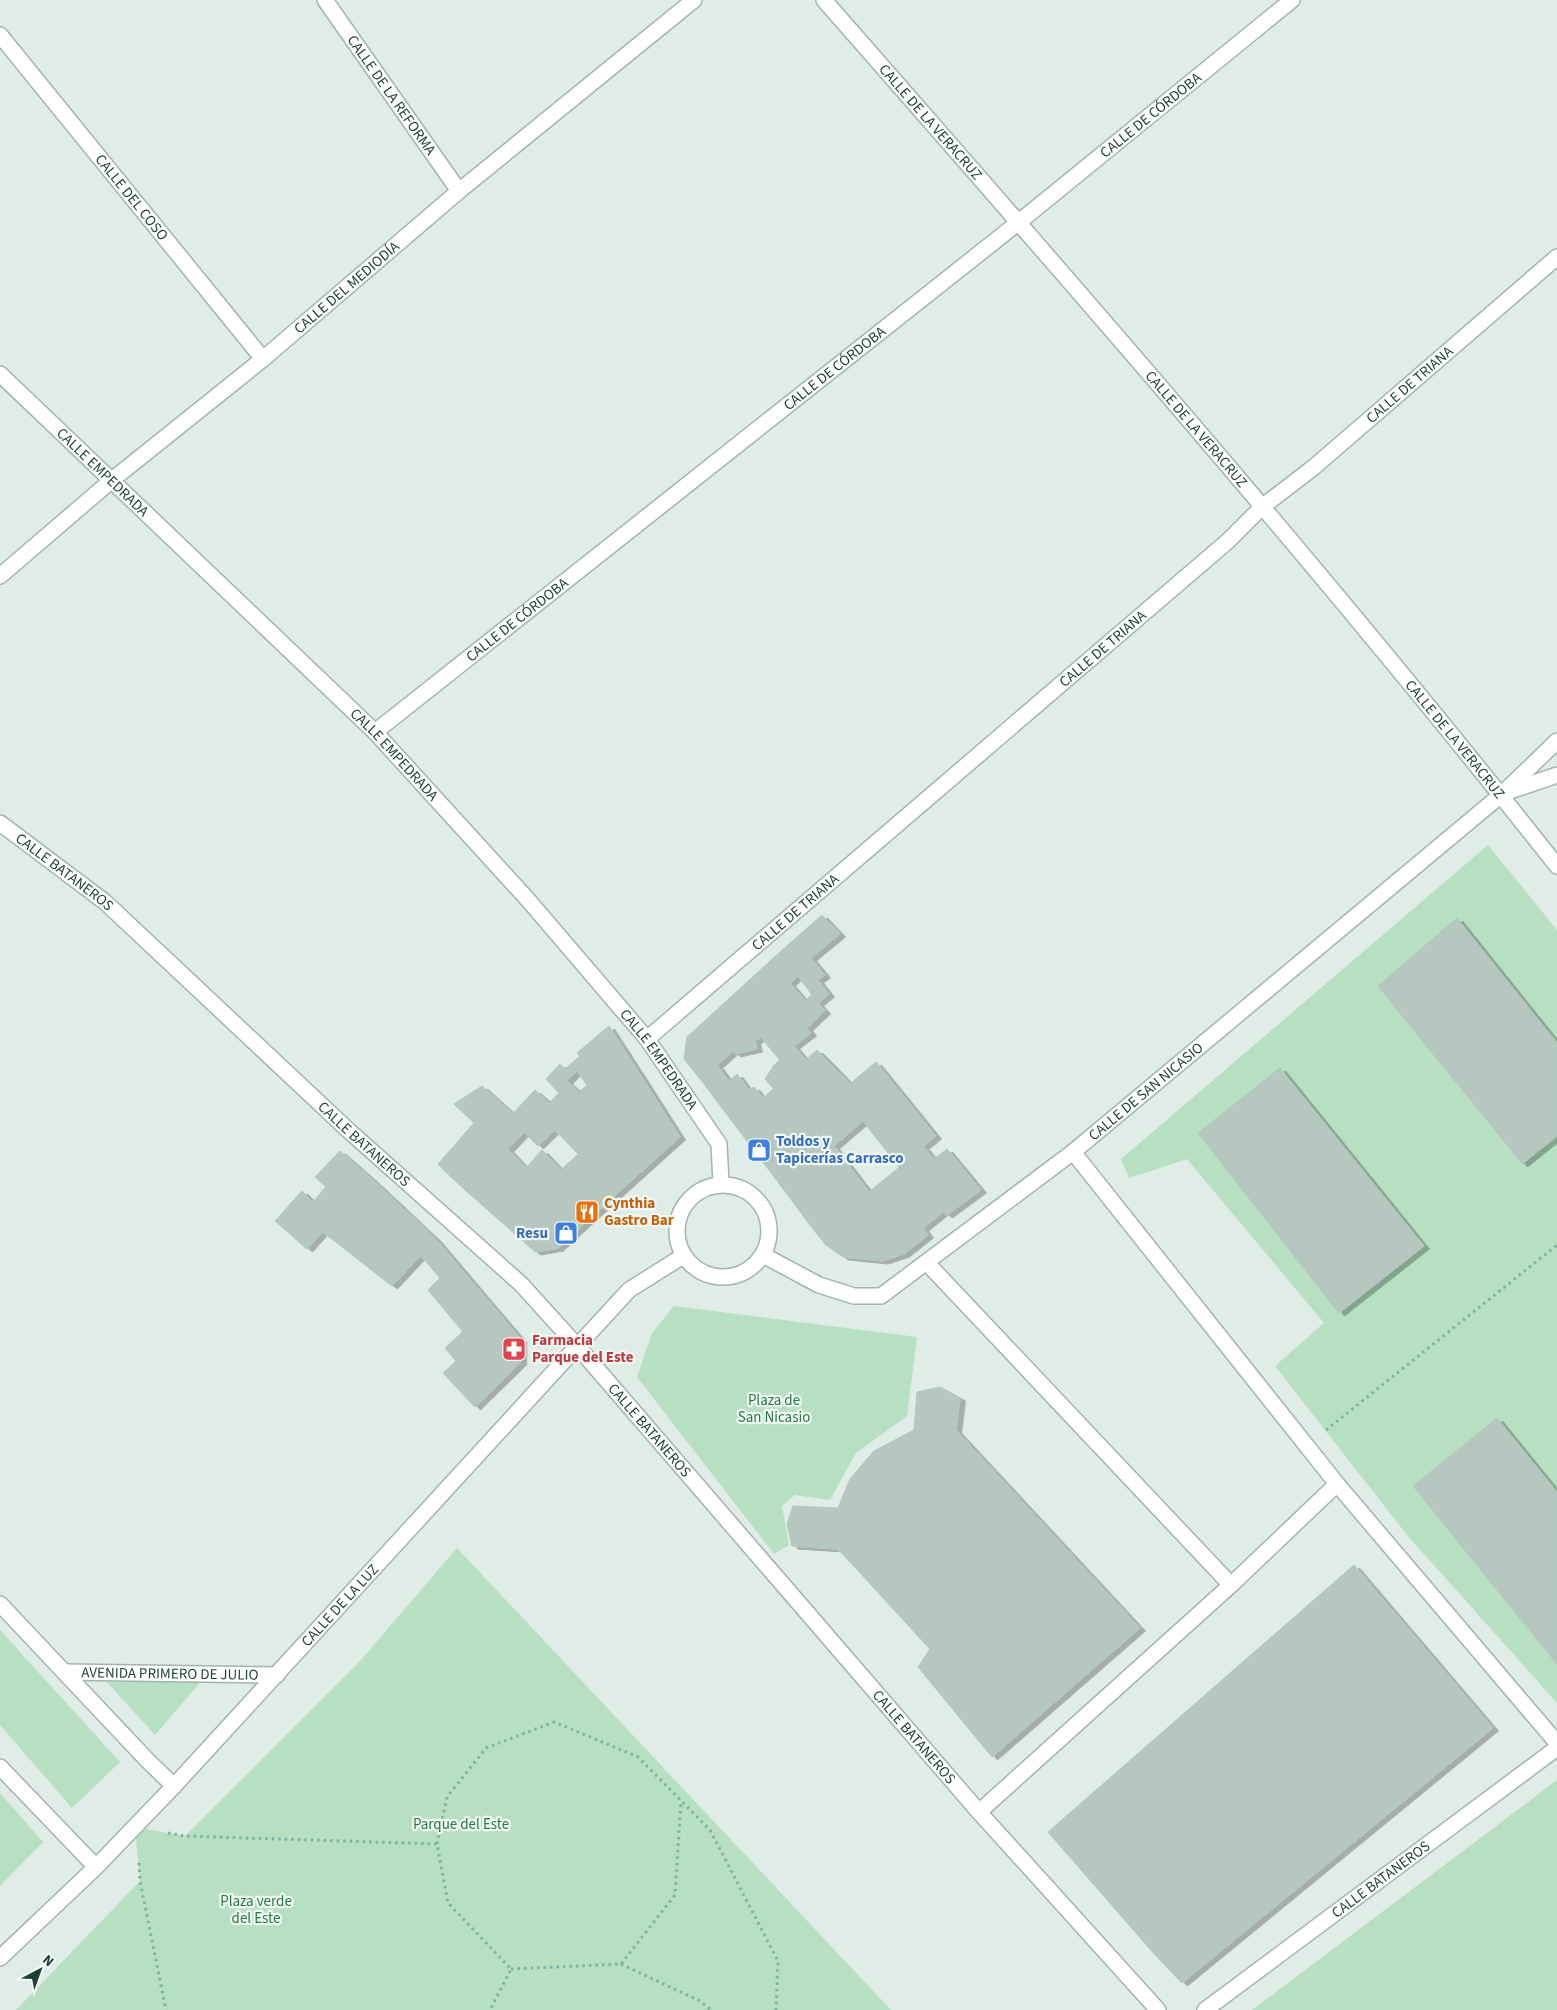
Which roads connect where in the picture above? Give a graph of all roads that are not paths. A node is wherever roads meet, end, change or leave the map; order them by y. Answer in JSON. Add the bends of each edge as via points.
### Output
{"nodes":[{"id":1,"x":325,"y":0,"type":"edge"},
{"id":2,"x":694,"y":0,"type":"edge"},
{"id":3,"x":824,"y":0,"type":"edge"},
{"id":4,"x":1292,"y":0,"type":"edge"},
{"id":5,"x":0,"y":35,"type":"edge"},
{"id":6,"x":459,"y":191,"type":"junction"},
{"id":7,"x":1019,"y":222,"type":"junction"},
{"id":8,"x":1557,"y":258,"type":"edge"},
{"id":9,"x":263,"y":359,"type":"junction"},
{"id":10,"x":0,"y":374,"type":"edge"},
{"id":11,"x":112,"y":480,"type":"junction"},
{"id":12,"x":1262,"y":507,"type":"junction"},
{"id":13,"x":0,"y":576,"type":"edge"},
{"id":14,"x":375,"y":732,"type":"junction"},
{"id":15,"x":1557,"y":741,"type":"edge"},
{"id":16,"x":1557,"y":775,"type":"edge"},
{"id":17,"x":1501,"y":795,"type":"junction"},
{"id":18,"x":0,"y":823,"type":"edge"},
{"id":19,"x":1557,"y":866,"type":"edge"},
{"id":20,"x":647,"y":1040,"type":"junction"},
{"id":21,"x":1073,"y":1152,"type":"junction"},
{"id":22,"x":721,"y":1183,"type":"junction"},
{"id":23,"x":763,"y":1255,"type":"junction"},
{"id":24,"x":683,"y":1256,"type":"junction"},
{"id":25,"x":927,"y":1262,"type":"junction"},
{"id":26,"x":578,"y":1347,"type":"junction"},
{"id":27,"x":1338,"y":1484,"type":"junction"},
{"id":28,"x":1231,"y":1585,"type":"junction"},
{"id":29,"x":0,"y":1604,"type":"edge"},
{"id":30,"x":64,"y":1672,"type":"junction"},
{"id":31,"x":277,"y":1675,"type":"junction"},
{"id":32,"x":1557,"y":1743,"type":"edge"},
{"id":33,"x":1557,"y":1748,"type":"edge"},
{"id":34,"x":0,"y":1767,"type":"edge"},
{"id":35,"x":174,"y":1786,"type":"junction"},
{"id":36,"x":979,"y":1812,"type":"junction"},
{"id":37,"x":96,"y":1867,"type":"junction"},
{"id":38,"x":0,"y":1958,"type":"edge"},
{"id":39,"x":1158,"y":2010,"type":"edge"},
{"id":40,"x":1205,"y":2010,"type":"edge"}],
"edges":[{"from":1,"to":6,"type":"street","name":"CALLE DE LA REFORMA"},
{"from":2,"to":6,"type":"street","name":"CALLE DEL MEDIODÍA"},
{"from":3,"to":7,"type":"street","name":"CALLE DE LA VERACRUZ"},
{"from":4,"to":7,"type":"street","name":"CALLE DE CÓRDOBA"},
{"from":5,"to":9,"type":"street","name":"CALLE DEL COSO"},
{"from":6,"to":9,"type":"street","name":"CALLE DEL MEDIODÍA"},
{"from":7,"to":12,"type":"street","name":"CALLE DE LA VERACRUZ"},
{"from":7,"to":14,"type":"street","name":"CALLE DE CÓRDOBA"},
{"from":8,"to":12,"type":"street","name":"CALLE DE TRIANA","via":[[1314,467]]},
{"from":9,"to":11,"type":"street","name":"CALLE DEL MEDIODÍA"},
{"from":10,"to":11,"type":"street","name":"CALLE EMPEDRADA"},
{"from":11,"to":13,"type":"street","name":"CALLE DEL MEDIODÍA"},
{"from":11,"to":14,"type":"street","name":"CALLE EMPEDRADA"},
{"from":12,"to":17,"type":"street","name":"CALLE DE LA VERACRUZ"},
{"from":12,"to":20,"type":"street","name":"CALLE DE TRIANA","via":[[1220,547]]},
{"from":14,"to":20,"type":"street","name":"CALLE EMPEDRADA","via":[[529,901]]},
{"from":15,"to":17,"type":"street","name":"CALLE DE SAN NICASIO"},
{"from":16,"to":17,"type":"street"},
{"from":17,"to":19,"type":"street","name":"CALLE DE LA VERACRUZ"},
{"from":17,"to":21,"type":"street","name":"CALLE DE SAN NICASIO"},
{"from":18,"to":26,"type":"street","name":"CALLE BATANEROS","via":[[105,902],[348,1130],[521,1284]]},
{"from":20,"to":22,"type":"street","name":"CALLE EMPEDRADA","via":[[719,1144]]},
{"from":21,"to":25,"type":"street","name":"CALLE DE SAN NICASIO"},
{"from":21,"to":27,"type":"street"},
{"from":22,"to":23,"type":"street","via":[[745,1190],[763,1207],[770,1231]]},
{"from":22,"to":24,"type":"street","via":[[698,1191],[680,1209],[675,1233]]},
{"from":23,"to":24,"type":"street","via":[[746,1272],[724,1278],[700,1272]]},
{"from":23,"to":25,"type":"street","name":"CALLE DE SAN NICASIO","via":[[819,1285],[854,1296],[881,1296]]},
{"from":24,"to":26,"type":"street","name":"CALLE DE LA LUZ","via":[[629,1290]]},
{"from":25,"to":28,"type":"street"},
{"from":26,"to":31,"type":"street","name":"CALLE DE LA LUZ"},
{"from":26,"to":36,"type":"street","name":"CALLE BATANEROS"},
{"from":27,"to":28,"type":"street"},
{"from":27,"to":32,"type":"street"},
{"from":28,"to":36,"type":"street"},
{"from":29,"to":30,"type":"street","name":"AVENIDA PRIMERO DE JULIO"},
{"from":30,"to":31,"type":"street","name":"AVENIDA PRIMERO DE JULIO"},
{"from":30,"to":35,"type":"street","name":"AVENIDA PRIMERO DE JULIO"},
{"from":31,"to":35,"type":"street","name":"CALLE DE LA LUZ"},
{"from":33,"to":40,"type":"street","name":"CALLE BATANEROS"},
{"from":34,"to":37,"type":"street"},
{"from":35,"to":37,"type":"street","name":"CALLE DE LA LUZ"},
{"from":36,"to":39,"type":"street","name":"CALLE BATANEROS"},
{"from":37,"to":38,"type":"street","name":"CALLE DE LA LUZ"}]}
